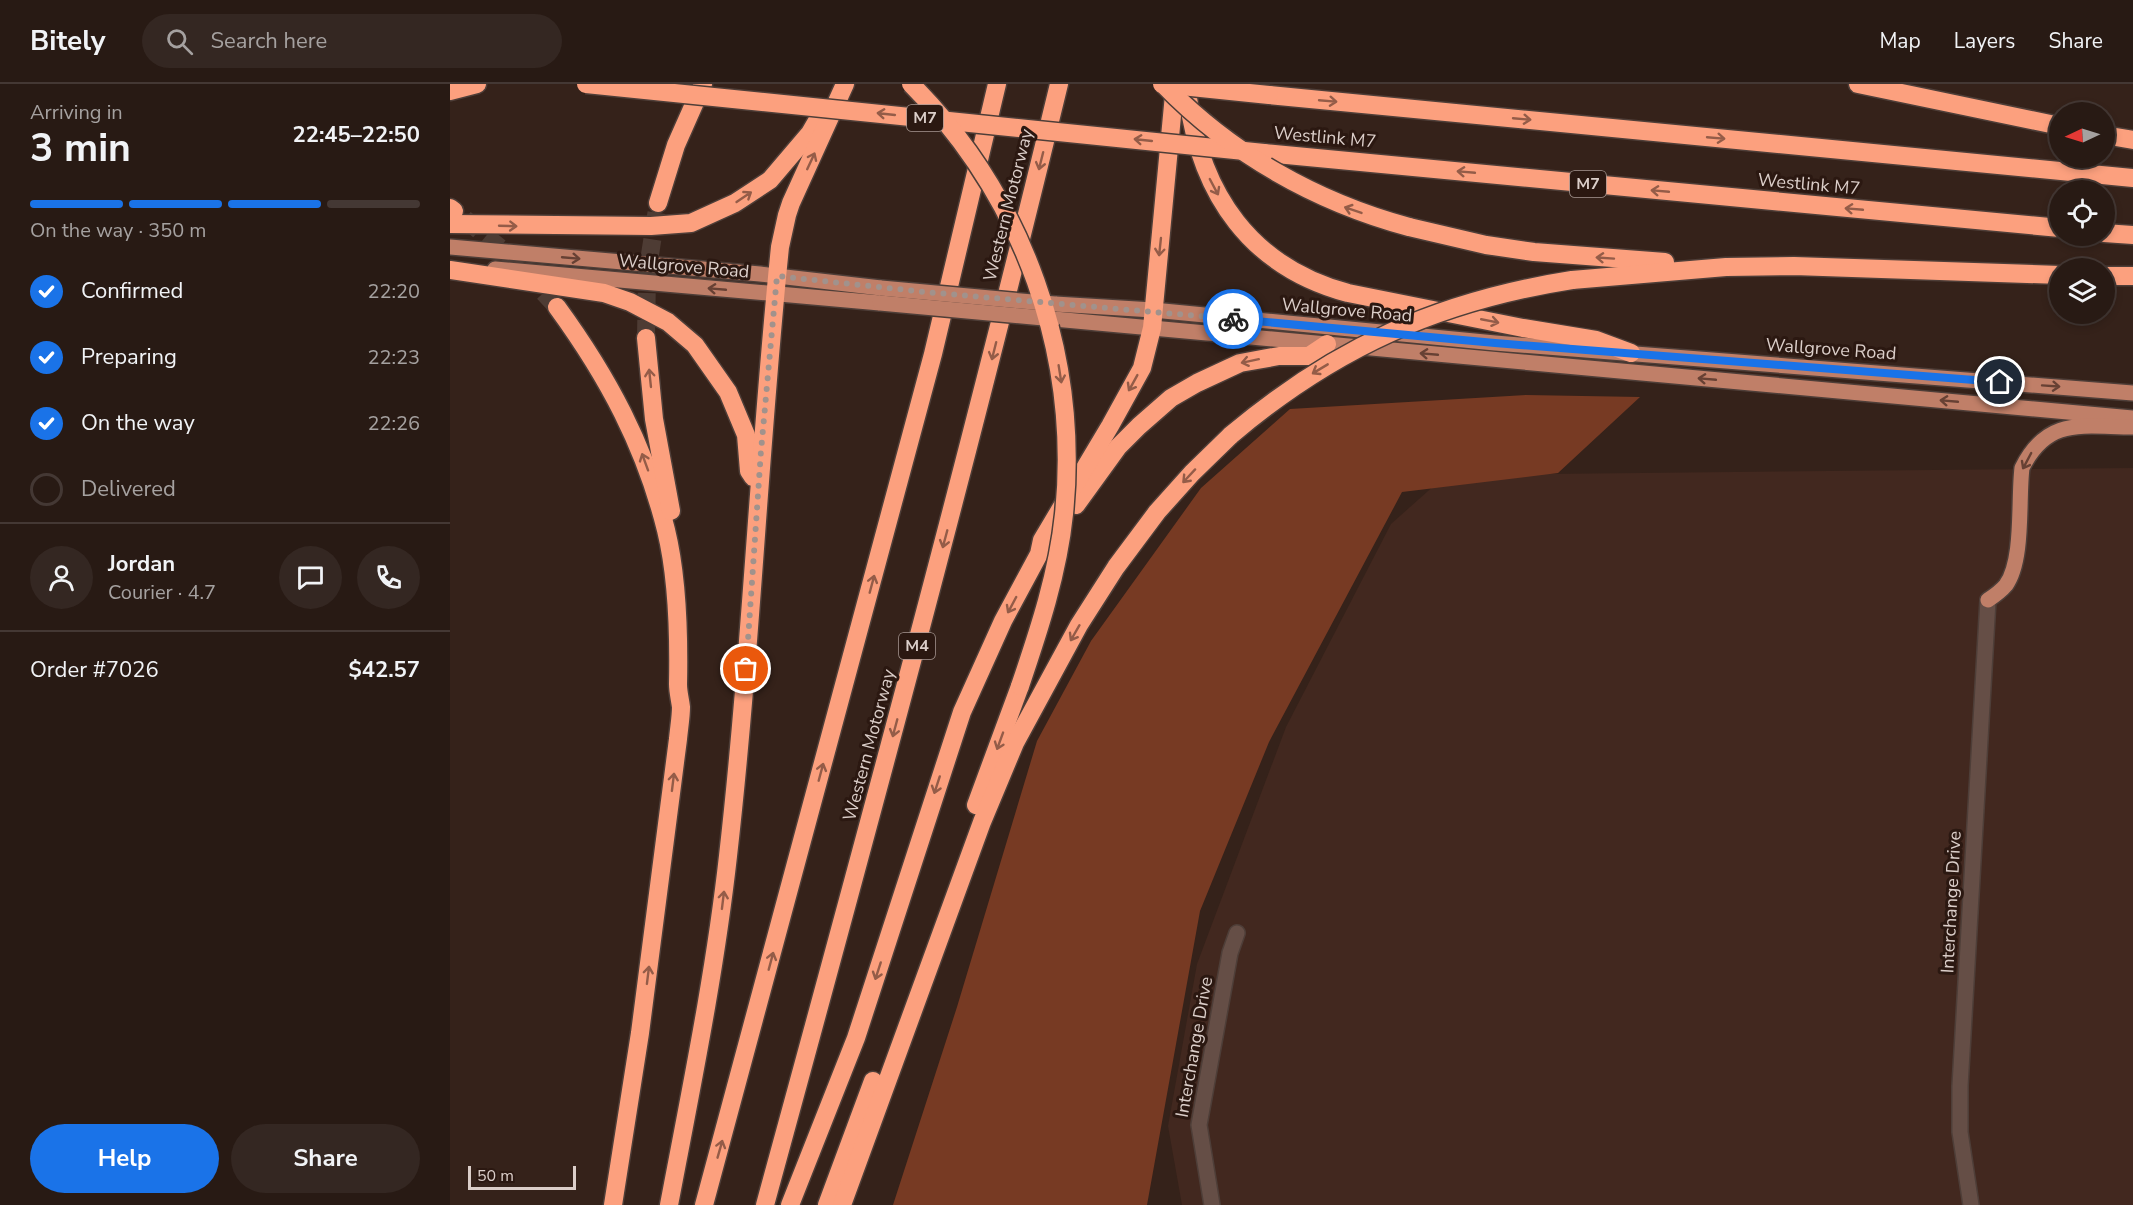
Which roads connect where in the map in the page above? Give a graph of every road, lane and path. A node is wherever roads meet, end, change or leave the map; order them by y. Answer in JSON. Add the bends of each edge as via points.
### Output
{"nodes":[{"id":1,"x":477,"y":84,"type":"edge"},
{"id":2,"x":586,"y":84,"type":"edge"},
{"id":3,"x":703,"y":84,"type":"edge"},
{"id":4,"x":839,"y":84,"type":"edge"},
{"id":5,"x":845,"y":84,"type":"edge"},
{"id":6,"x":911,"y":84,"type":"edge"},
{"id":7,"x":997,"y":84,"type":"edge"},
{"id":8,"x":1059,"y":84,"type":"edge"},
{"id":9,"x":1157,"y":84,"type":"edge"},
{"id":10,"x":1163,"y":84,"type":"edge"},
{"id":11,"x":1175,"y":84,"type":"edge"},
{"id":12,"x":1184,"y":84,"type":"edge"},
{"id":13,"x":1858,"y":84,"type":"edge"},
{"id":14,"x":450,"y":91,"type":"edge"},
{"id":15,"x":2049,"y":124,"type":"edge"},
{"id":16,"x":2115,"y":137,"type":"edge"},
{"id":17,"x":2133,"y":140,"type":"edge"},
{"id":18,"x":2133,"y":178,"type":"edge"},
{"id":19,"x":658,"y":203,"type":"tunnel mouth"},
{"id":20,"x":451,"y":214,"type":"edge"},
{"id":21,"x":2049,"y":227,"type":"edge"},
{"id":22,"x":2115,"y":234,"type":"edge"},
{"id":23,"x":2133,"y":236,"type":"edge"},
{"id":24,"x":450,"y":247,"type":"edge"},
{"id":25,"x":450,"y":265,"type":"edge"},
{"id":26,"x":1726,"y":267,"type":"junction"},
{"id":27,"x":450,"y":270,"type":"edge"},
{"id":28,"x":2049,"y":275,"type":"edge"},
{"id":29,"x":2115,"y":276,"type":"edge"},
{"id":30,"x":2133,"y":276,"type":"edge"},
{"id":31,"x":776,"y":285,"type":"junction"},
{"id":32,"x":557,"y":307,"type":"tunnel mouth"},
{"id":33,"x":1153,"y":319,"type":"junction"},
{"id":34,"x":646,"y":338,"type":"tunnel mouth"},
{"id":35,"x":1327,"y":344,"type":"junction"},
{"id":36,"x":1631,"y":353,"type":"junction"},
{"id":37,"x":2133,"y":393,"type":"edge"},
{"id":38,"x":2133,"y":418,"type":"edge"},
{"id":39,"x":2133,"y":427,"type":"edge"},
{"id":40,"x":759,"y":486,"type":"junction"},
{"id":41,"x":1040,"y":554,"type":"junction"},
{"id":42,"x":1988,"y":600,"type":"joint"},
{"id":43,"x":681,"y":705,"type":"junction"},
{"id":44,"x":1237,"y":933,"type":"dead end"},
{"id":45,"x":613,"y":1205,"type":"edge"},
{"id":46,"x":669,"y":1205,"type":"edge"},
{"id":47,"x":704,"y":1205,"type":"edge"},
{"id":48,"x":765,"y":1205,"type":"edge"},
{"id":49,"x":790,"y":1205,"type":"edge"},
{"id":50,"x":827,"y":1205,"type":"edge"},
{"id":51,"x":842,"y":1205,"type":"edge"},
{"id":52,"x":1212,"y":1205,"type":"edge"},
{"id":53,"x":1971,"y":1205,"type":"edge"}],
"edges":[{"from":1,"to":14,"type":"highway"},
{"from":21,"to":2,"type":"highway","name":"Westlink M7","number":"M7","one_way":true,"bridge":true},
{"from":3,"to":19,"type":"highway","via":[[676,145]]},
{"from":20,"to":4,"type":"highway","one_way":true,"via":[[651,226],[691,223],[735,203],[770,180],[810,133]]},
{"from":31,"to":5,"type":"highway","one_way":true,"via":[[787,215]]},
{"from":6,"to":50,"type":"highway","one_way":true,"bridge":true,"via":[[948,124],[997,194],[1043,299],[1064,400],[1064,515],[1046,604],[1020,686]]},
{"from":47,"to":7,"type":"highway","name":"Western Motorway","one_way":true,"via":[[927,377]]},
{"from":8,"to":48,"type":"highway","name":"Western Motorway","number":"M4","one_way":true,"via":[[987,379]]},
{"from":9,"to":18,"type":"highway","name":"Westlink M7","one_way":true,"bridge":true},
{"from":26,"to":10,"type":"highway","one_way":true,"bridge":true,"via":[[1486,245],[1344,207],[1295,183],[1228,141]]},
{"from":11,"to":33,"type":"highway","one_way":true},
{"from":12,"to":36,"type":"highway","one_way":true,"via":[[1198,149],[1216,191],[1251,238],[1291,271],[1348,293],[1596,340]]},
{"from":13,"to":15,"type":"highway"},
{"from":16,"to":17,"type":"highway"},
{"from":22,"to":23,"type":"highway"},
{"from":24,"to":31,"type":"main road","name":"Wallgrove Road","one_way":true},
{"from":31,"to":25,"type":"main road","name":"Wallgrove Road","one_way":true},
{"from":26,"to":28,"type":"highway"},
{"from":26,"to":51,"type":"highway","one_way":true,"bridge":true,"via":[[1572,280],[1516,290],[1413,321],[1364,344],[1273,401],[1192,473],[1116,567],[1020,733],[982,822]]},
{"from":27,"to":40,"type":"highway","via":[[604,294],[630,302],[668,322],[695,345],[728,392],[746,435],[749,471]]},
{"from":29,"to":30,"type":"highway"},
{"from":31,"to":33,"type":"main road","name":"Wallgrove Road","bridge":true},
{"from":31,"to":40,"type":"highway"},
{"from":43,"to":32,"type":"highway","one_way":true,"via":[[676,595],[667,532],[654,489],[612,389]]},
{"from":33,"to":35,"type":"main road","name":"Wallgrove Road"},
{"from":33,"to":36,"type":"main road","name":"Wallgrove Road"},
{"from":33,"to":41,"type":"highway","one_way":true,"via":[[1142,368],[1042,540]]},
{"from":43,"to":34,"type":"highway","one_way":true,"via":[[686,694],[684,593],[654,418]]},
{"from":38,"to":35,"type":"main road","name":"Wallgrove Road","one_way":true},
{"from":35,"to":41,"type":"highway","one_way":true,"via":[[1308,356],[1240,363],[1171,398],[1118,447],[1049,548]]},
{"from":36,"to":37,"type":"main road","name":"Wallgrove Road","one_way":true},
{"from":39,"to":42,"type":"main road","one_way":true,"via":[[2063,428],[2043,439],[2027,458],[2022,468],[2016,559],[2006,585]]},
{"from":46,"to":40,"type":"highway","one_way":true,"via":[[718,944],[738,763]]},
{"from":41,"to":49,"type":"highway","one_way":true,"via":[[1003,621],[962,712],[856,1038]]},
{"from":42,"to":53,"type":"street","name":"Interchange Drive","via":[[1959,1086],[1960,1132]]},
{"from":45,"to":43,"type":"highway","one_way":true,"via":[[640,1033]]},
{"from":44,"to":52,"type":"street","name":"Interchange Drive","via":[[1199,1125]]}]}
